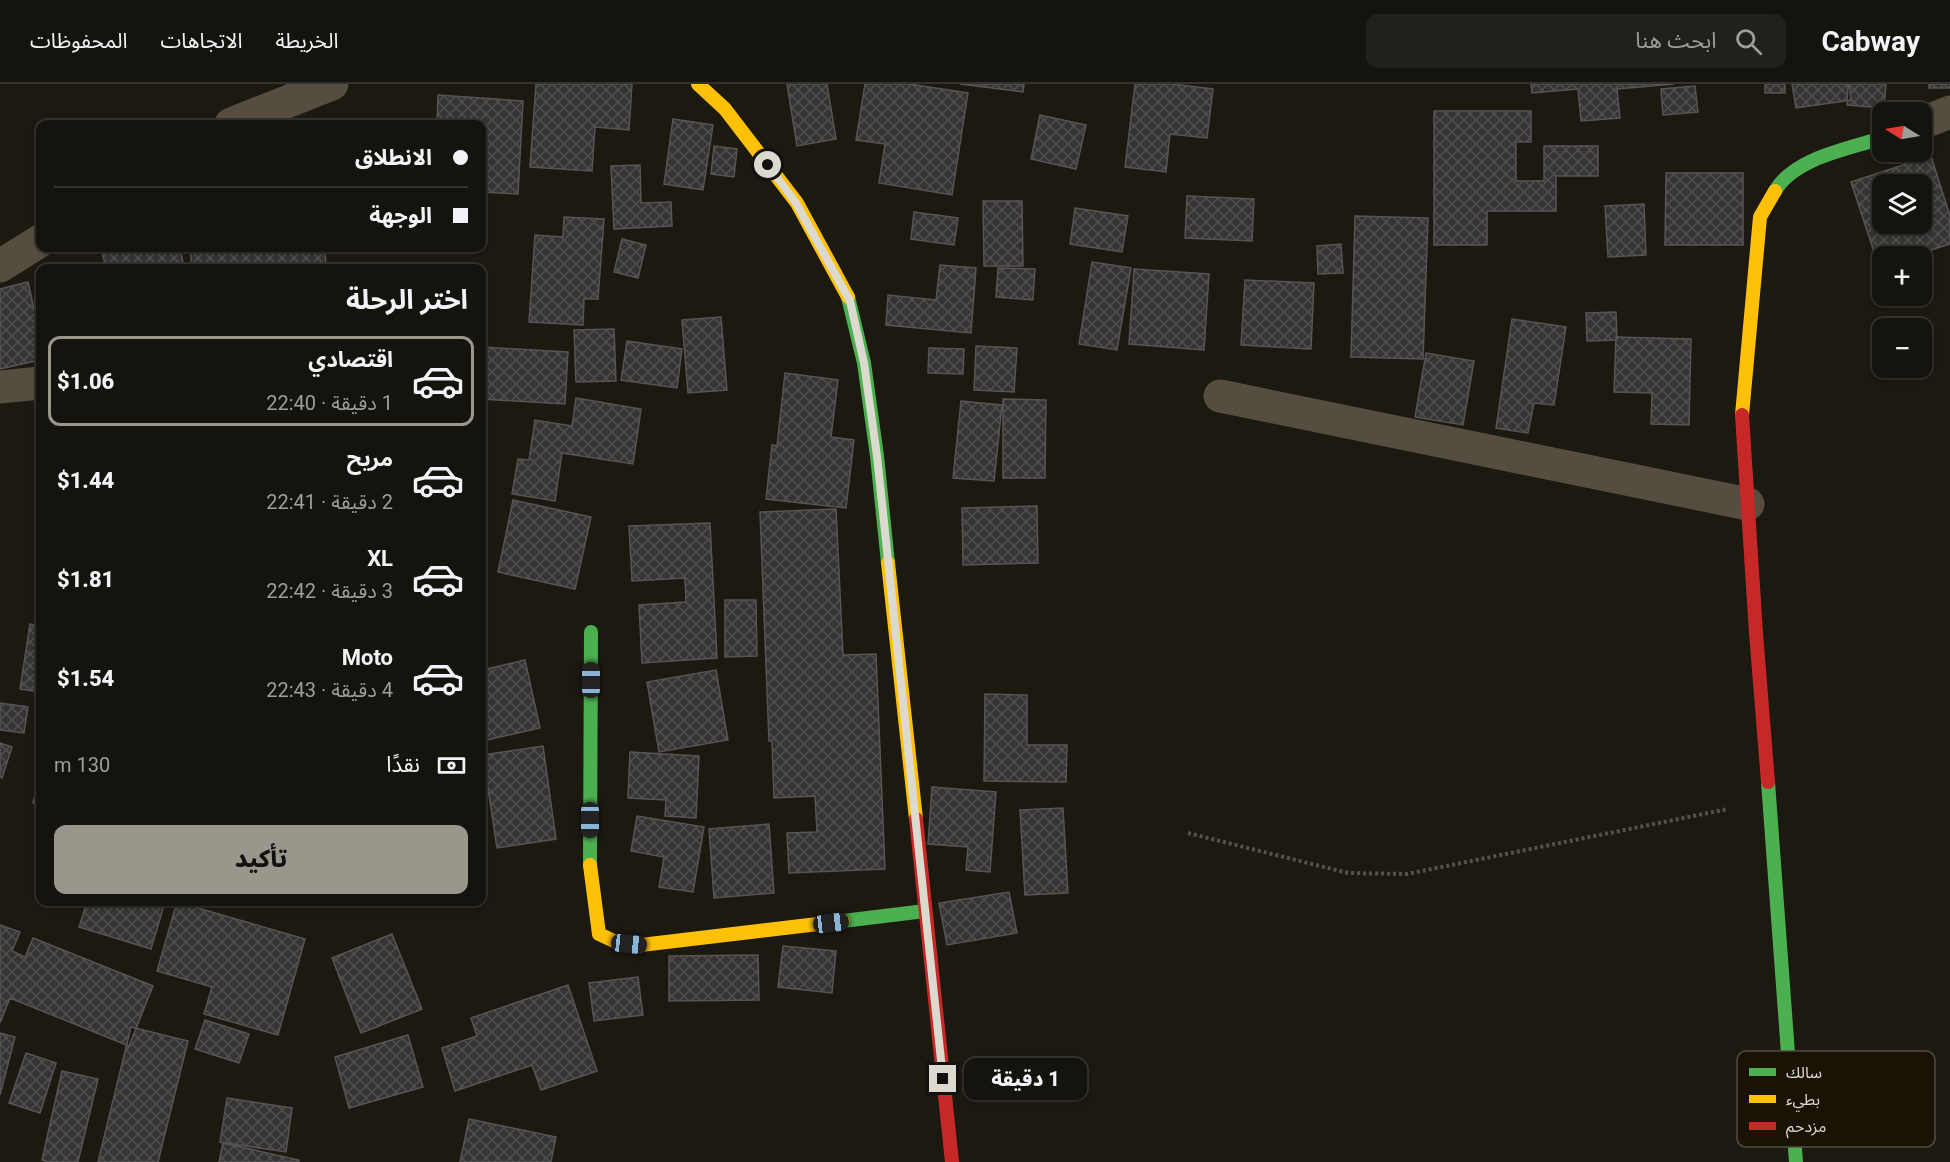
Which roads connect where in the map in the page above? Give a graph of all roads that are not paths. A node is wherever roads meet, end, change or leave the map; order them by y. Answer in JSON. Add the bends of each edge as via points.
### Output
{"nodes":[{"id":1,"x":332,"y":84,"type":"edge"},
{"id":2,"x":698,"y":84,"type":"edge"},
{"id":3,"x":1950,"y":112,"type":"edge"},
{"id":4,"x":1932,"y":119,"type":"edge"},
{"id":5,"x":241,"y":120,"type":"edge"},
{"id":6,"x":1872,"y":141,"type":"edge"},
{"id":7,"x":36,"y":243,"type":"edge"},
{"id":8,"x":0,"y":266,"type":"edge"},
{"id":9,"x":36,"y":383,"type":"edge"},
{"id":10,"x":0,"y":387,"type":"edge"},
{"id":11,"x":1220,"y":396,"type":"dead end"},
{"id":12,"x":1748,"y":504,"type":"junction"},
{"id":13,"x":591,"y":632,"type":"dead end"},
{"id":14,"x":925,"y":911,"type":"junction"},
{"id":15,"x":1788,"y":1051,"type":"edge"},
{"id":16,"x":1795,"y":1147,"type":"edge"},
{"id":17,"x":952,"y":1162,"type":"edge"},
{"id":18,"x":1796,"y":1162,"type":"edge"}],
"edges":[{"from":1,"to":5,"type":"street"},
{"from":2,"to":14,"type":"street","via":[[725,109],[796,203],[850,301],[864,363],[877,456]]},
{"from":3,"to":4,"type":"street"},
{"from":6,"to":12,"type":"street","via":[[1807,162],[1779,184],[1760,217],[1742,412]]},
{"from":7,"to":8,"type":"street"},
{"from":9,"to":10,"type":"street"},
{"from":11,"to":12,"type":"street"},
{"from":12,"to":15,"type":"street"},
{"from":13,"to":14,"type":"street","via":[[590,867],[599,934],[616,942],[641,945]]},
{"from":14,"to":17,"type":"street"},
{"from":16,"to":18,"type":"street"}]}
